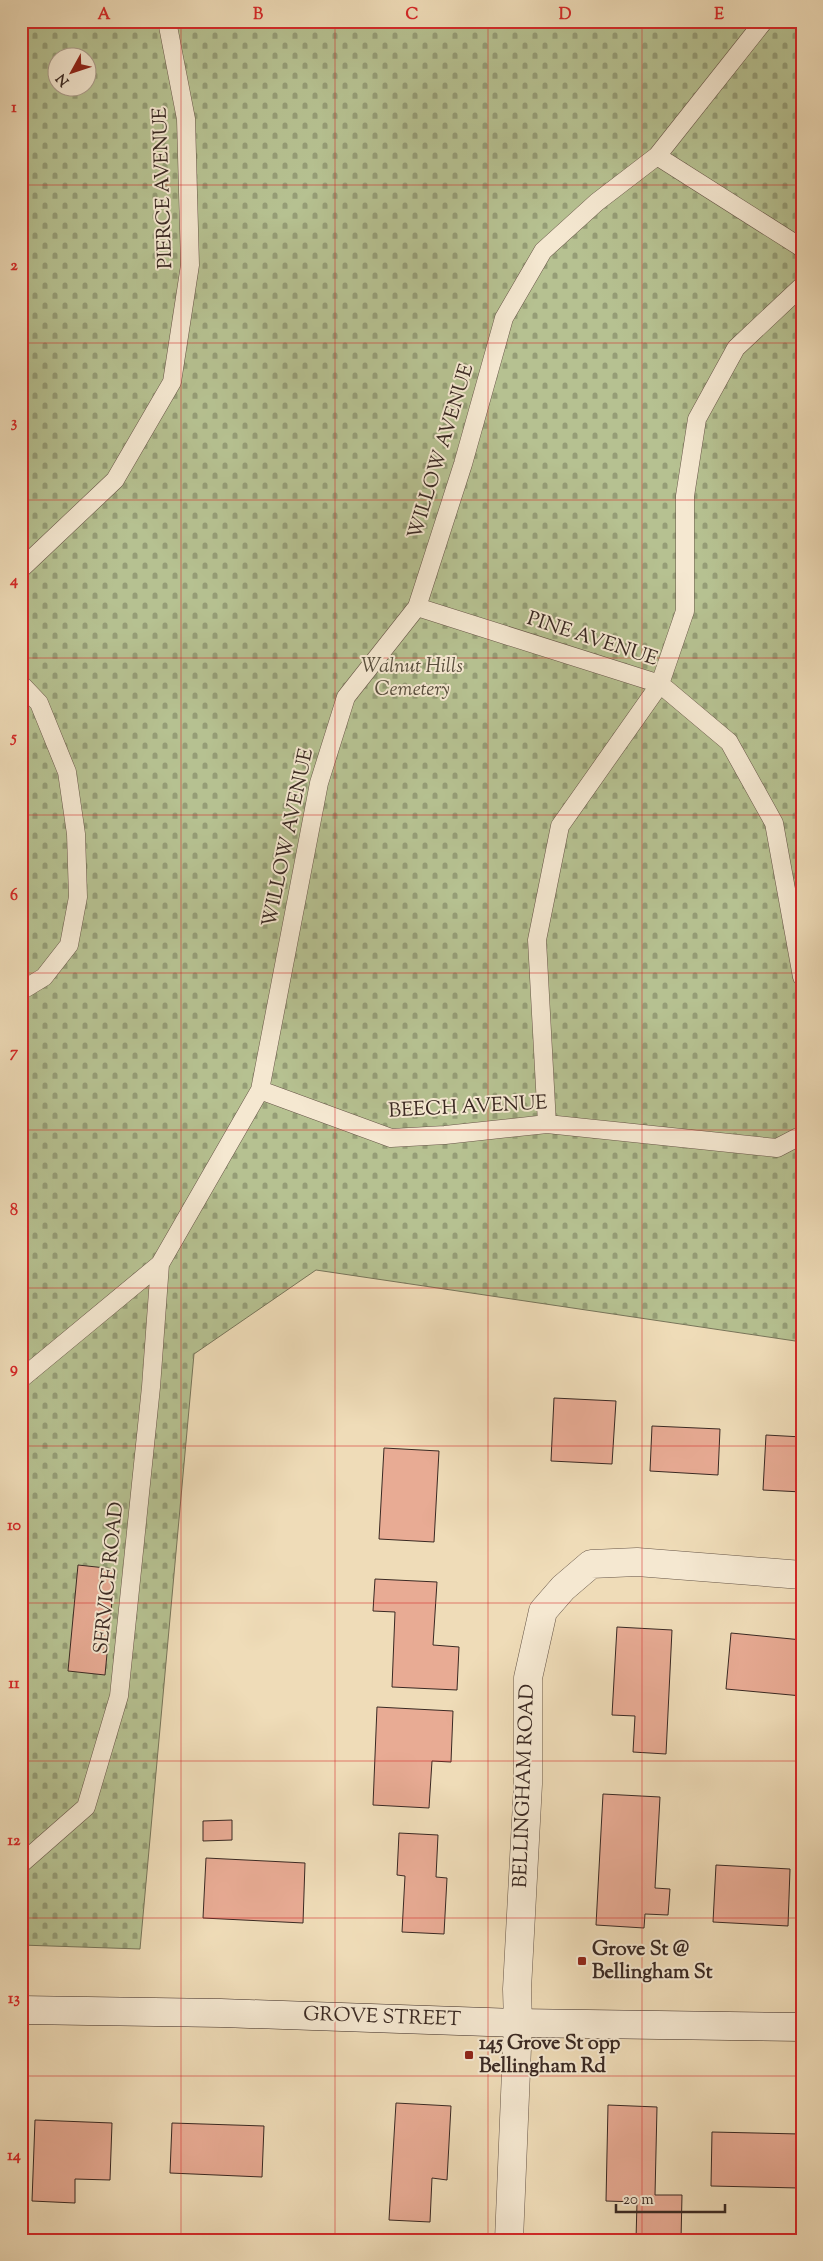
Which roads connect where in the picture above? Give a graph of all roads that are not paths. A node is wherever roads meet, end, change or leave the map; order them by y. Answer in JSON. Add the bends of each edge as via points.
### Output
{"nodes":[{"id":1,"x":166,"y":21,"type":"edge"},
{"id":2,"x":764,"y":21,"type":"edge"},
{"id":3,"x":657,"y":156,"type":"junction"},
{"id":4,"x":802,"y":248,"type":"edge"},
{"id":5,"x":802,"y":286,"type":"edge"},
{"id":6,"x":21,"y":569,"type":"edge"},
{"id":7,"x":417,"y":607,"type":"junction"},
{"id":8,"x":21,"y":684,"type":"edge"},
{"id":9,"x":660,"y":684,"type":"junction"},
{"id":10,"x":802,"y":977,"type":"edge"},
{"id":11,"x":21,"y":991,"type":"edge"},
{"id":12,"x":260,"y":1090,"type":"junction"},
{"id":13,"x":547,"y":1124,"type":"junction"},
{"id":14,"x":802,"y":1135,"type":"edge"},
{"id":15,"x":160,"y":1264,"type":"junction"},
{"id":16,"x":21,"y":1379,"type":"edge"},
{"id":17,"x":802,"y":1575,"type":"edge"},
{"id":18,"x":21,"y":1864,"type":"edge"},
{"id":19,"x":21,"y":2010,"type":"edge"},
{"id":20,"x":518,"y":2023,"type":"junction"},
{"id":21,"x":802,"y":2027,"type":"edge"},
{"id":22,"x":510,"y":2240,"type":"edge"}],
"edges":[{"from":1,"to":6,"type":"lane","name":"PIERCE AVENUE","via":[[186,119],[190,264],[172,382],[115,480]]},
{"from":2,"to":3,"type":"lane","name":"WILLOW AVENUE"},
{"from":3,"to":4,"type":"lane"},
{"from":3,"to":7,"type":"lane","name":"WILLOW AVENUE","via":[[597,202],[543,251],[504,318],[463,464]]},
{"from":5,"to":9,"type":"lane","via":[[736,348],[697,419],[685,496],[685,611]]},
{"from":7,"to":9,"type":"lane","name":"PINE AVENUE"},
{"from":7,"to":12,"type":"lane","name":"WILLOW AVENUE","via":[[346,698],[319,783]]},
{"from":8,"to":11,"type":"lane","via":[[39,703],[67,772],[76,834],[78,897],[69,946],[44,977]]},
{"from":9,"to":10,"type":"lane","name":"PINE AVENUE","via":[[729,742],[774,823]]},
{"from":9,"to":13,"type":"lane","via":[[560,826],[537,940]]},
{"from":12,"to":13,"type":"lane","name":"BEECH AVENUE","via":[[391,1138]]},
{"from":12,"to":15,"type":"lane","name":"WILLOW AVENUE"},
{"from":13,"to":14,"type":"lane","name":"BEECH AVENUE","via":[[777,1148]]},
{"from":15,"to":16,"type":"lane","name":"WILLOW AVENUE"},
{"from":15,"to":18,"type":"lane","name":"SERVICE ROAD","via":[[151,1387],[119,1696],[86,1807]]},
{"from":17,"to":20,"type":"street","name":"BELLINGHAM ROAD","via":[[637,1562],[591,1564],[563,1588],[544,1611],[528,1678],[528,1784]]},
{"from":19,"to":20,"type":"street","name":"GROVE STREET"},
{"from":20,"to":21,"type":"street","name":"GROVE STREET"},
{"from":20,"to":22,"type":"street","name":"BELLINGHAM ROAD"}]}
